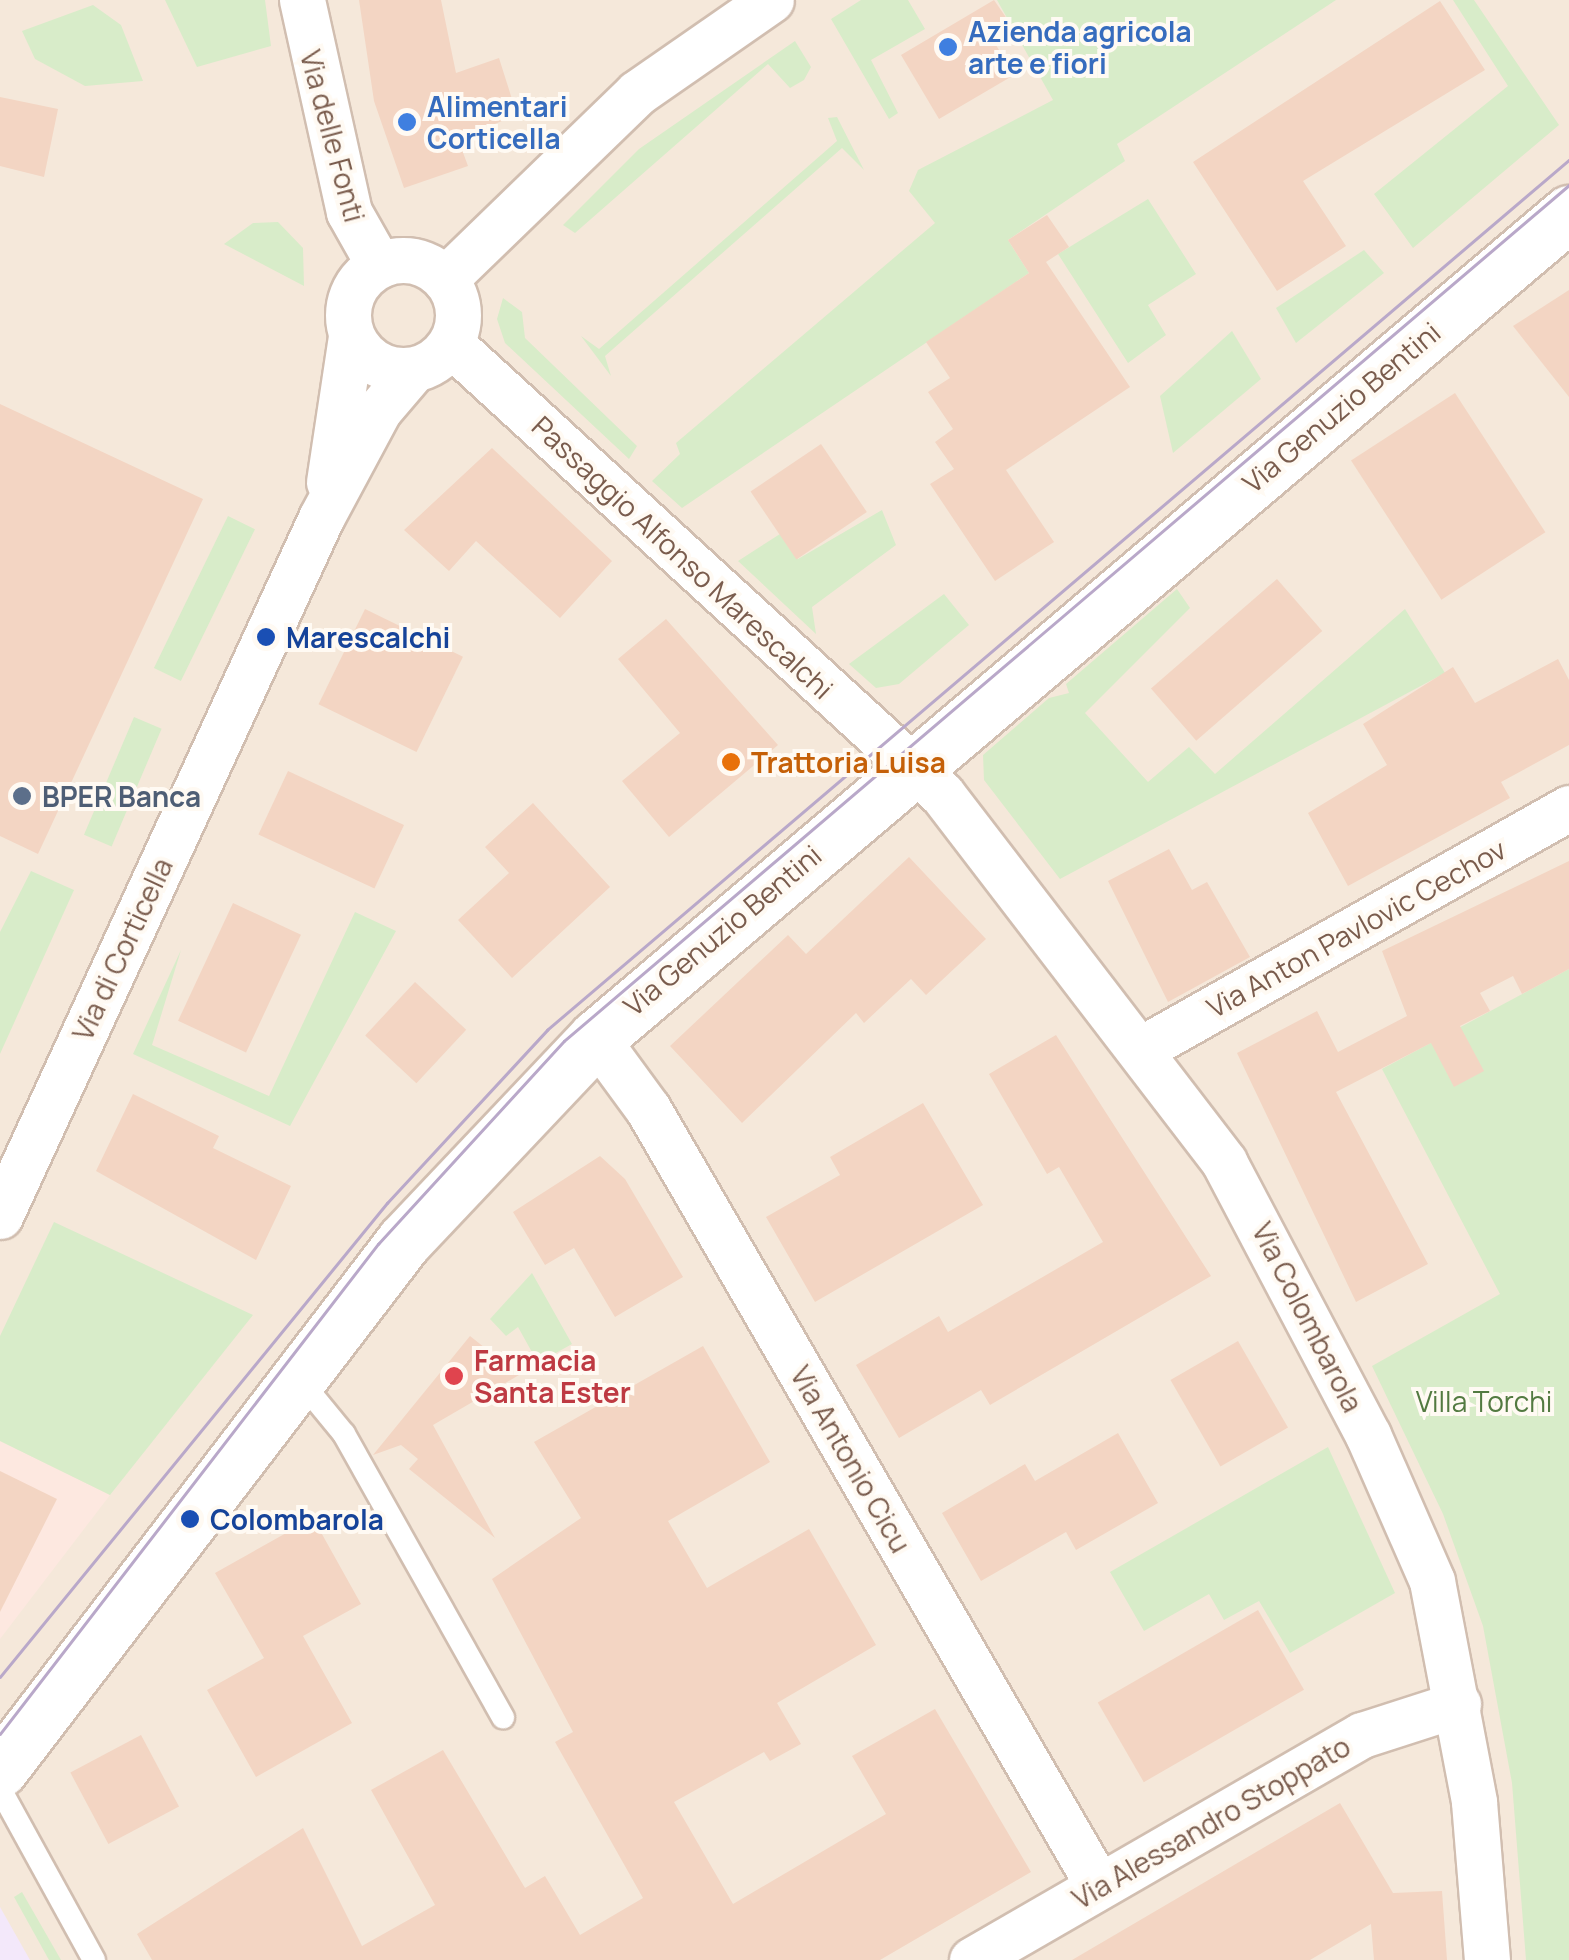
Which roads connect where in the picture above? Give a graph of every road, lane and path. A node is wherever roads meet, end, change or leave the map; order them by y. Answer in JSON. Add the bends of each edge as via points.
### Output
{"nodes":[{"id":1,"x":302,"y":0,"type":"edge"},
{"id":2,"x":771,"y":0,"type":"edge"},
{"id":3,"x":1569,"y":212,"type":"edge"},
{"id":4,"x":379,"y":266,"type":"junction"},
{"id":5,"x":445,"y":279,"type":"junction"},
{"id":6,"x":351,"y":336,"type":"junction"},
{"id":7,"x":451,"y":344,"type":"junction"},
{"id":8,"x":413,"y":370,"type":"junction"},
{"id":9,"x":320,"y":518,"type":"junction"},
{"id":10,"x":916,"y":769,"type":"junction"},
{"id":11,"x":1569,"y":808,"type":"edge"},
{"id":12,"x":596,"y":1038,"type":"junction"},
{"id":13,"x":1143,"y":1048,"type":"junction"},
{"id":14,"x":0,"y":1216,"type":"edge"},
{"id":15,"x":298,"y":1378,"type":"junction"},
{"id":16,"x":1458,"y":1704,"type":"junction"},
{"id":17,"x":503,"y":1717,"type":"dead end"},
{"id":18,"x":0,"y":1769,"type":"edge"},
{"id":19,"x":0,"y":1789,"type":"edge"},
{"id":20,"x":1098,"y":1885,"type":"junction"},
{"id":21,"x":94,"y":1960,"type":"edge"},
{"id":22,"x":972,"y":1960,"type":"edge"},
{"id":23,"x":1487,"y":1960,"type":"edge"}],
"edges":[{"from":1,"to":4,"type":"street","name":"Via delle Fonti","via":[[349,212]]},
{"from":2,"to":5,"type":"street","via":[[637,92]]},
{"from":3,"to":10,"type":"street","name":"Via Genuzio Bentini"},
{"from":4,"to":5,"type":"street","via":[[415,261]]},
{"from":4,"to":6,"type":"street","name":"Via di Corticella","via":[[350,297]]},
{"from":5,"to":7,"type":"street","via":[[458,312]]},
{"from":6,"to":8,"type":"street","via":[[374,362]]},
{"from":6,"to":9,"type":"street","name":"Via di Corticella"},
{"from":7,"to":8,"type":"street","name":"Via di Corticella"},
{"from":7,"to":10,"type":"street","name":"Passaggio Alfonso Marescalchi"},
{"from":8,"to":9,"type":"street","name":"Via di Corticella","via":[[379,410]]},
{"from":9,"to":14,"type":"street","name":"Via di Corticella"},
{"from":10,"to":12,"type":"street","name":"Via Genuzio Bentini"},
{"from":10,"to":13,"type":"street","name":"Via Colombarola"},
{"from":11,"to":13,"type":"street","name":"Via Anton Pavlovic Cechov"},
{"from":12,"to":15,"type":"street","name":"Via Genuzio Bentini","via":[[430,1212]]},
{"from":12,"to":20,"type":"street","name":"Via Antonio Cicu","via":[[648,1109]]},
{"from":13,"to":16,"type":"street","name":"Via Colombarola","via":[[1246,1198],[1368,1435],[1432,1581]]},
{"from":15,"to":17,"type":"lane","via":[[344,1434]]},
{"from":15,"to":18,"type":"street","name":"Via Genuzio Bentini"},
{"from":16,"to":20,"type":"street","name":"Via Alessandro Stoppato","via":[[1382,1726]]},
{"from":16,"to":23,"type":"street","name":"Via Colombarola"},
{"from":19,"to":21,"type":"lane"},
{"from":20,"to":22,"type":"street","name":"Via Alessandro Stoppato"}]}
